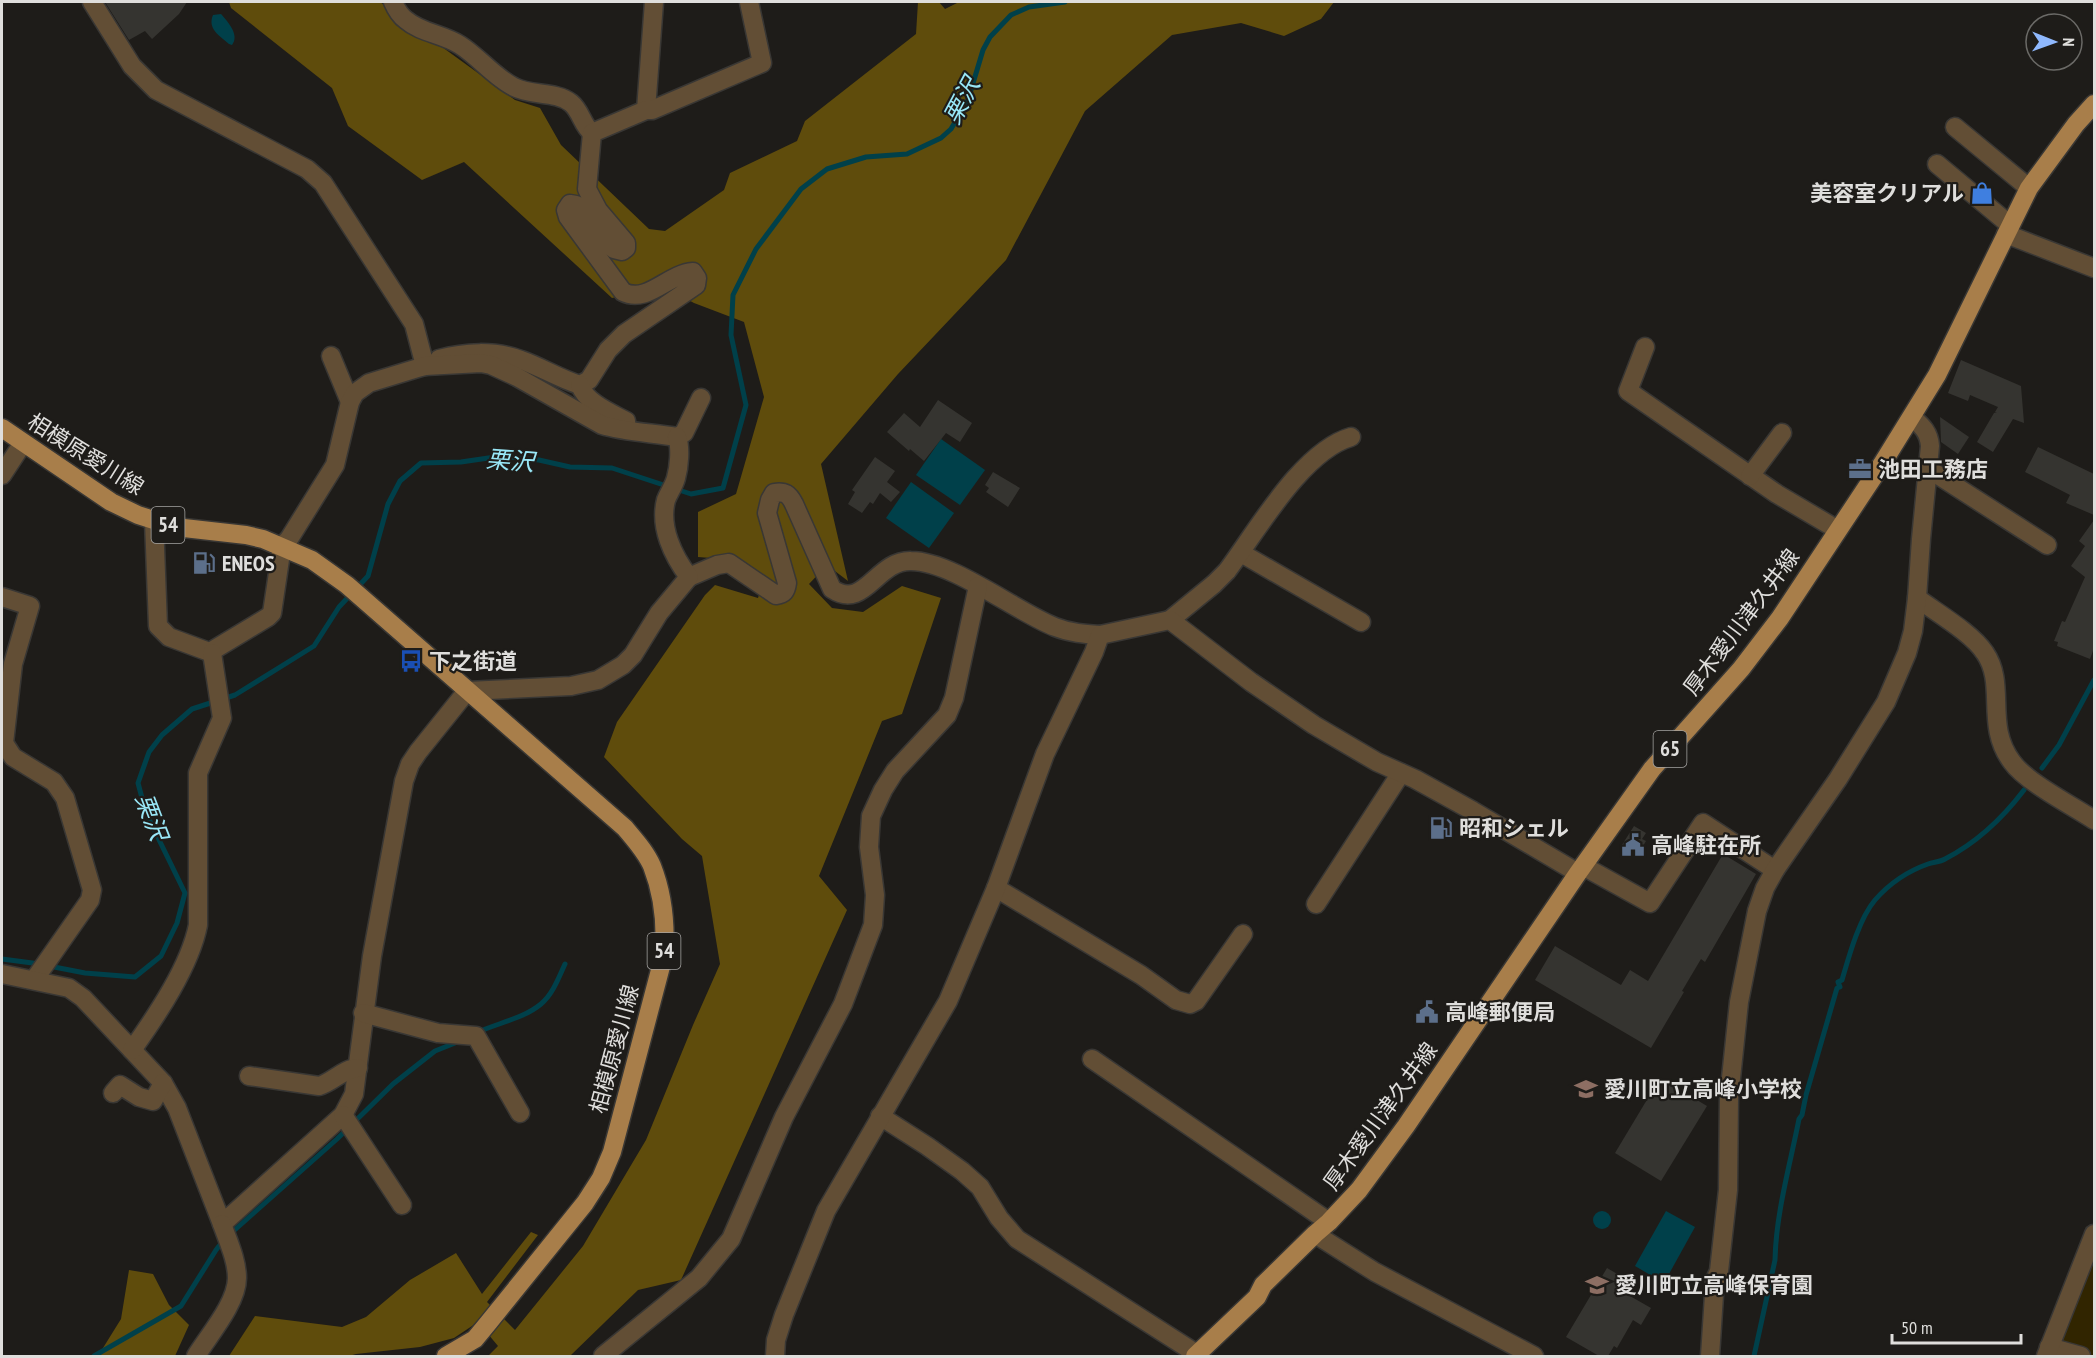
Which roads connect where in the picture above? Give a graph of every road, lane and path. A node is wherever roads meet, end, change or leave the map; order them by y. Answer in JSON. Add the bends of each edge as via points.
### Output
{"nodes":[{"id":1,"x":92,"y":2,"type":"edge"},
{"id":2,"x":393,"y":2,"type":"edge"},
{"id":3,"x":654,"y":2,"type":"edge"},
{"id":4,"x":749,"y":2,"type":"edge"},
{"id":5,"x":2094,"y":104,"type":"edge"},
{"id":6,"x":646,"y":110,"type":"junction"},
{"id":7,"x":1955,"y":127,"type":"dead end"},
{"id":8,"x":592,"y":133,"type":"junction"},
{"id":9,"x":1937,"y":164,"type":"dead end"},
{"id":10,"x":2029,"y":188,"type":"junction"},
{"id":11,"x":2008,"y":230,"type":"junction"},
{"id":12,"x":2094,"y":268,"type":"edge"},
{"id":13,"x":1645,"y":347,"type":"dead end"},
{"id":14,"x":332,"y":356,"type":"dead end"},
{"id":15,"x":431,"y":366,"type":"junction"},
{"id":16,"x":580,"y":385,"type":"junction"},
{"id":17,"x":701,"y":398,"type":"dead end"},
{"id":18,"x":350,"y":402,"type":"junction"},
{"id":19,"x":1912,"y":417,"type":"junction"},
{"id":20,"x":2,"y":428,"type":"edge"},
{"id":21,"x":627,"y":430,"type":"junction"},
{"id":22,"x":1782,"y":433,"type":"dead end"},
{"id":23,"x":677,"y":437,"type":"junction"},
{"id":24,"x":1351,"y":437,"type":"dead end"},
{"id":25,"x":23,"y":443,"type":"junction"},
{"id":26,"x":1927,"y":468,"type":"junction"},
{"id":27,"x":2,"y":475,"type":"edge"},
{"id":28,"x":1750,"y":476,"type":"junction"},
{"id":29,"x":154,"y":521,"type":"junction"},
{"id":30,"x":1839,"y":530,"type":"junction"},
{"id":31,"x":2047,"y":545,"type":"dead end"},
{"id":32,"x":282,"y":546,"type":"junction"},
{"id":33,"x":1241,"y":553,"type":"junction"},
{"id":34,"x":689,"y":577,"type":"junction"},
{"id":35,"x":978,"y":586,"type":"junction"},
{"id":36,"x":2,"y":597,"type":"edge"},
{"id":37,"x":1917,"y":598,"type":"junction"},
{"id":38,"x":1170,"y":620,"type":"junction"},
{"id":39,"x":1361,"y":622,"type":"dead end"},
{"id":40,"x":1100,"y":635,"type":"junction"},
{"id":41,"x":212,"y":653,"type":"junction"},
{"id":42,"x":467,"y":691,"type":"junction"},
{"id":43,"x":3,"y":731,"type":"edge"},
{"id":44,"x":1401,"y":772,"type":"junction"},
{"id":45,"x":2094,"y":820,"type":"edge"},
{"id":46,"x":1581,"y":869,"type":"junction"},
{"id":47,"x":1774,"y":870,"type":"junction"},
{"id":48,"x":996,"y":888,"type":"junction"},
{"id":49,"x":1316,"y":904,"type":"dead end"},
{"id":50,"x":1243,"y":934,"type":"dead end"},
{"id":51,"x":2,"y":976,"type":"edge"},
{"id":52,"x":35,"y":977,"type":"junction"},
{"id":53,"x":363,"y":1013,"type":"junction"},
{"id":54,"x":132,"y":1050,"type":"junction"},
{"id":55,"x":1092,"y":1059,"type":"dead end"},
{"id":56,"x":358,"y":1068,"type":"junction"},
{"id":57,"x":249,"y":1076,"type":"dead end"},
{"id":58,"x":163,"y":1083,"type":"junction"},
{"id":59,"x":113,"y":1093,"type":"dead end"},
{"id":60,"x":519,"y":1113,"type":"dead end"},
{"id":61,"x":343,"y":1115,"type":"junction"},
{"id":62,"x":880,"y":1116,"type":"junction"},
{"id":63,"x":402,"y":1205,"type":"dead end"},
{"id":64,"x":222,"y":1224,"type":"junction"},
{"id":65,"x":1322,"y":1228,"type":"junction"},
{"id":66,"x":2094,"y":1234,"type":"edge"},
{"id":67,"x":2048,"y":1352,"type":"edge"},
{"id":68,"x":1196,"y":1355,"type":"edge"},
{"id":69,"x":196,"y":1356,"type":"edge"},
{"id":70,"x":446,"y":1356,"type":"edge"},
{"id":71,"x":603,"y":1356,"type":"edge"},
{"id":72,"x":775,"y":1356,"type":"edge"},
{"id":73,"x":1534,"y":1356,"type":"edge"},
{"id":74,"x":1710,"y":1356,"type":"edge"},
{"id":75,"x":2080,"y":1356,"type":"edge"}],
"edges":[{"from":1,"to":15,"type":"street","via":[[132,66],[156,90],[307,169],[323,183],[414,324]]},
{"from":2,"to":8,"type":"street","via":[[414,26],[459,45],[513,87],[571,103]]},
{"from":3,"to":6,"type":"street"},
{"from":4,"to":6,"type":"street","via":[[762,63]]},
{"from":5,"to":10,"type":"main road","name":"厚木愛川津久井線","number":"65"},
{"from":6,"to":8,"type":"street"},
{"from":7,"to":10,"type":"street"},
{"from":8,"to":16,"type":"street","via":[[587,189],[626,248],[614,249],[576,205],[570,204],[566,210],[568,217],[623,292],[631,297],[682,273],[693,272],[698,278],[696,285],[624,334],[608,350],[589,380]]},
{"from":9,"to":11,"type":"street"},
{"from":10,"to":11,"type":"main road","name":"厚木愛川津久井線","number":"65"},
{"from":11,"to":12,"type":"street"},
{"from":11,"to":19,"type":"main road","name":"厚木愛川津久井線","number":"65","via":[[1937,375]]},
{"from":13,"to":28,"type":"street","via":[[1628,391]]},
{"from":14,"to":18,"type":"street"},
{"from":15,"to":16,"type":"street","via":[[452,355],[506,355]]},
{"from":15,"to":18,"type":"street","via":[[369,383]]},
{"from":15,"to":21,"type":"street","via":[[491,365],[518,376],[602,425]]},
{"from":16,"to":21,"type":"street","via":[[582,392],[604,410],[626,421]]},
{"from":17,"to":23,"type":"street","via":[[684,433]]},
{"from":18,"to":32,"type":"street","via":[[335,465]]},
{"from":19,"to":26,"type":"street","via":[[1929,437]]},
{"from":19,"to":30,"type":"main road","name":"厚木愛川津久井線","number":"65"},
{"from":20,"to":25,"type":"main road","name":"相模原愛川線","number":"54"},
{"from":21,"to":23,"type":"street"},
{"from":22,"to":28,"type":"street"},
{"from":23,"to":34,"type":"street","via":[[676,479],[666,500],[665,525],[680,566]]},
{"from":24,"to":33,"type":"street","via":[[1320,453],[1304,467]]},
{"from":25,"to":27,"type":"street"},
{"from":25,"to":29,"type":"main road","name":"相模原愛川線","number":"54","via":[[111,502]]},
{"from":26,"to":31,"type":"street"},
{"from":26,"to":37,"type":"street"},
{"from":28,"to":30,"type":"street"},
{"from":29,"to":32,"type":"main road","name":"相模原愛川線","number":"54","via":[[198,531],[246,535]]},
{"from":29,"to":41,"type":"street","via":[[158,626],[169,638]]},
{"from":30,"to":46,"type":"main road","name":"厚木愛川津久井線","number":"65","via":[[1741,669],[1652,769]]},
{"from":32,"to":41,"type":"street","via":[[272,613]]},
{"from":32,"to":42,"type":"main road","name":"相模原愛川線","number":"54","via":[[312,560],[347,585]]},
{"from":33,"to":38,"type":"street","via":[[1214,584]]},
{"from":33,"to":39,"type":"street"},
{"from":34,"to":35,"type":"street","via":[[729,563],[776,595],[783,594],[787,583],[767,513],[774,493],[783,491],[794,504],[832,589],[841,595],[861,591],[890,566],[907,561],[922,561]]},
{"from":34,"to":42,"type":"street","via":[[659,613],[633,655],[611,674],[572,686]]},
{"from":35,"to":40,"type":"street","via":[[1054,627]]},
{"from":35,"to":71,"type":"street","via":[[947,715],[895,771],[871,816],[869,847],[875,910],[861,959],[843,1004],[784,1117],[731,1239],[699,1278]]},
{"from":36,"to":43,"type":"street","via":[[30,606],[13,664]]},
{"from":37,"to":45,"type":"street","via":[[1986,654],[1995,678],[1998,735],[2013,764]]},
{"from":37,"to":47,"type":"street","via":[[1907,653],[1886,702]]},
{"from":38,"to":40,"type":"street"},
{"from":38,"to":44,"type":"street","via":[[1314,724]]},
{"from":40,"to":48,"type":"street","via":[[1045,754]]},
{"from":41,"to":54,"type":"street","via":[[222,718],[198,773],[196,939],[156,1016]]},
{"from":42,"to":53,"type":"street","via":[[418,752],[404,781]]},
{"from":42,"to":70,"type":"main road","name":"相模原愛川線","number":"54","via":[[640,845],[652,867],[665,933],[661,967],[612,1152],[601,1178],[475,1339]]},
{"from":43,"to":52,"type":"street","via":[[4,743],[13,757],[54,782],[65,798],[93,890],[90,900]]},
{"from":44,"to":46,"type":"street"},
{"from":44,"to":49,"type":"street","via":[[1369,837]]},
{"from":46,"to":47,"type":"street","via":[[1650,903],[1703,823]]},
{"from":46,"to":65,"type":"main road","name":"厚木愛川津久井線","number":"65","via":[[1406,1126],[1359,1190]]},
{"from":47,"to":74,"type":"street","via":[[1758,911],[1739,1002],[1729,1097],[1728,1190],[1715,1280]]},
{"from":48,"to":50,"type":"street","via":[[1185,1004],[1196,1001]]},
{"from":48,"to":62,"type":"street","via":[[948,1001]]},
{"from":51,"to":52,"type":"street"},
{"from":52,"to":54,"type":"street","via":[[69,988],[83,998]]},
{"from":53,"to":56,"type":"street"},
{"from":53,"to":60,"type":"street","via":[[438,1033],[476,1036]]},
{"from":54,"to":58,"type":"street"},
{"from":55,"to":65,"type":"street"},
{"from":56,"to":57,"type":"street","via":[[319,1086]]},
{"from":56,"to":61,"type":"street","via":[[354,1094]]},
{"from":58,"to":59,"type":"street","via":[[153,1101],[120,1085]]},
{"from":58,"to":64,"type":"street","via":[[177,1108]]},
{"from":61,"to":63,"type":"street"},
{"from":61,"to":64,"type":"street"},
{"from":62,"to":68,"type":"street","via":[[980,1187],[1017,1239]]},
{"from":62,"to":72,"type":"street","via":[[826,1211],[784,1315]]},
{"from":64,"to":69,"type":"street","via":[[237,1279],[232,1300]]},
{"from":65,"to":68,"type":"main road","name":"厚木愛川津久井線","number":"65"},
{"from":65,"to":73,"type":"street","via":[[1374,1272]]},
{"from":66,"to":67,"type":"street"},
{"from":67,"to":75,"type":"street"}]}
